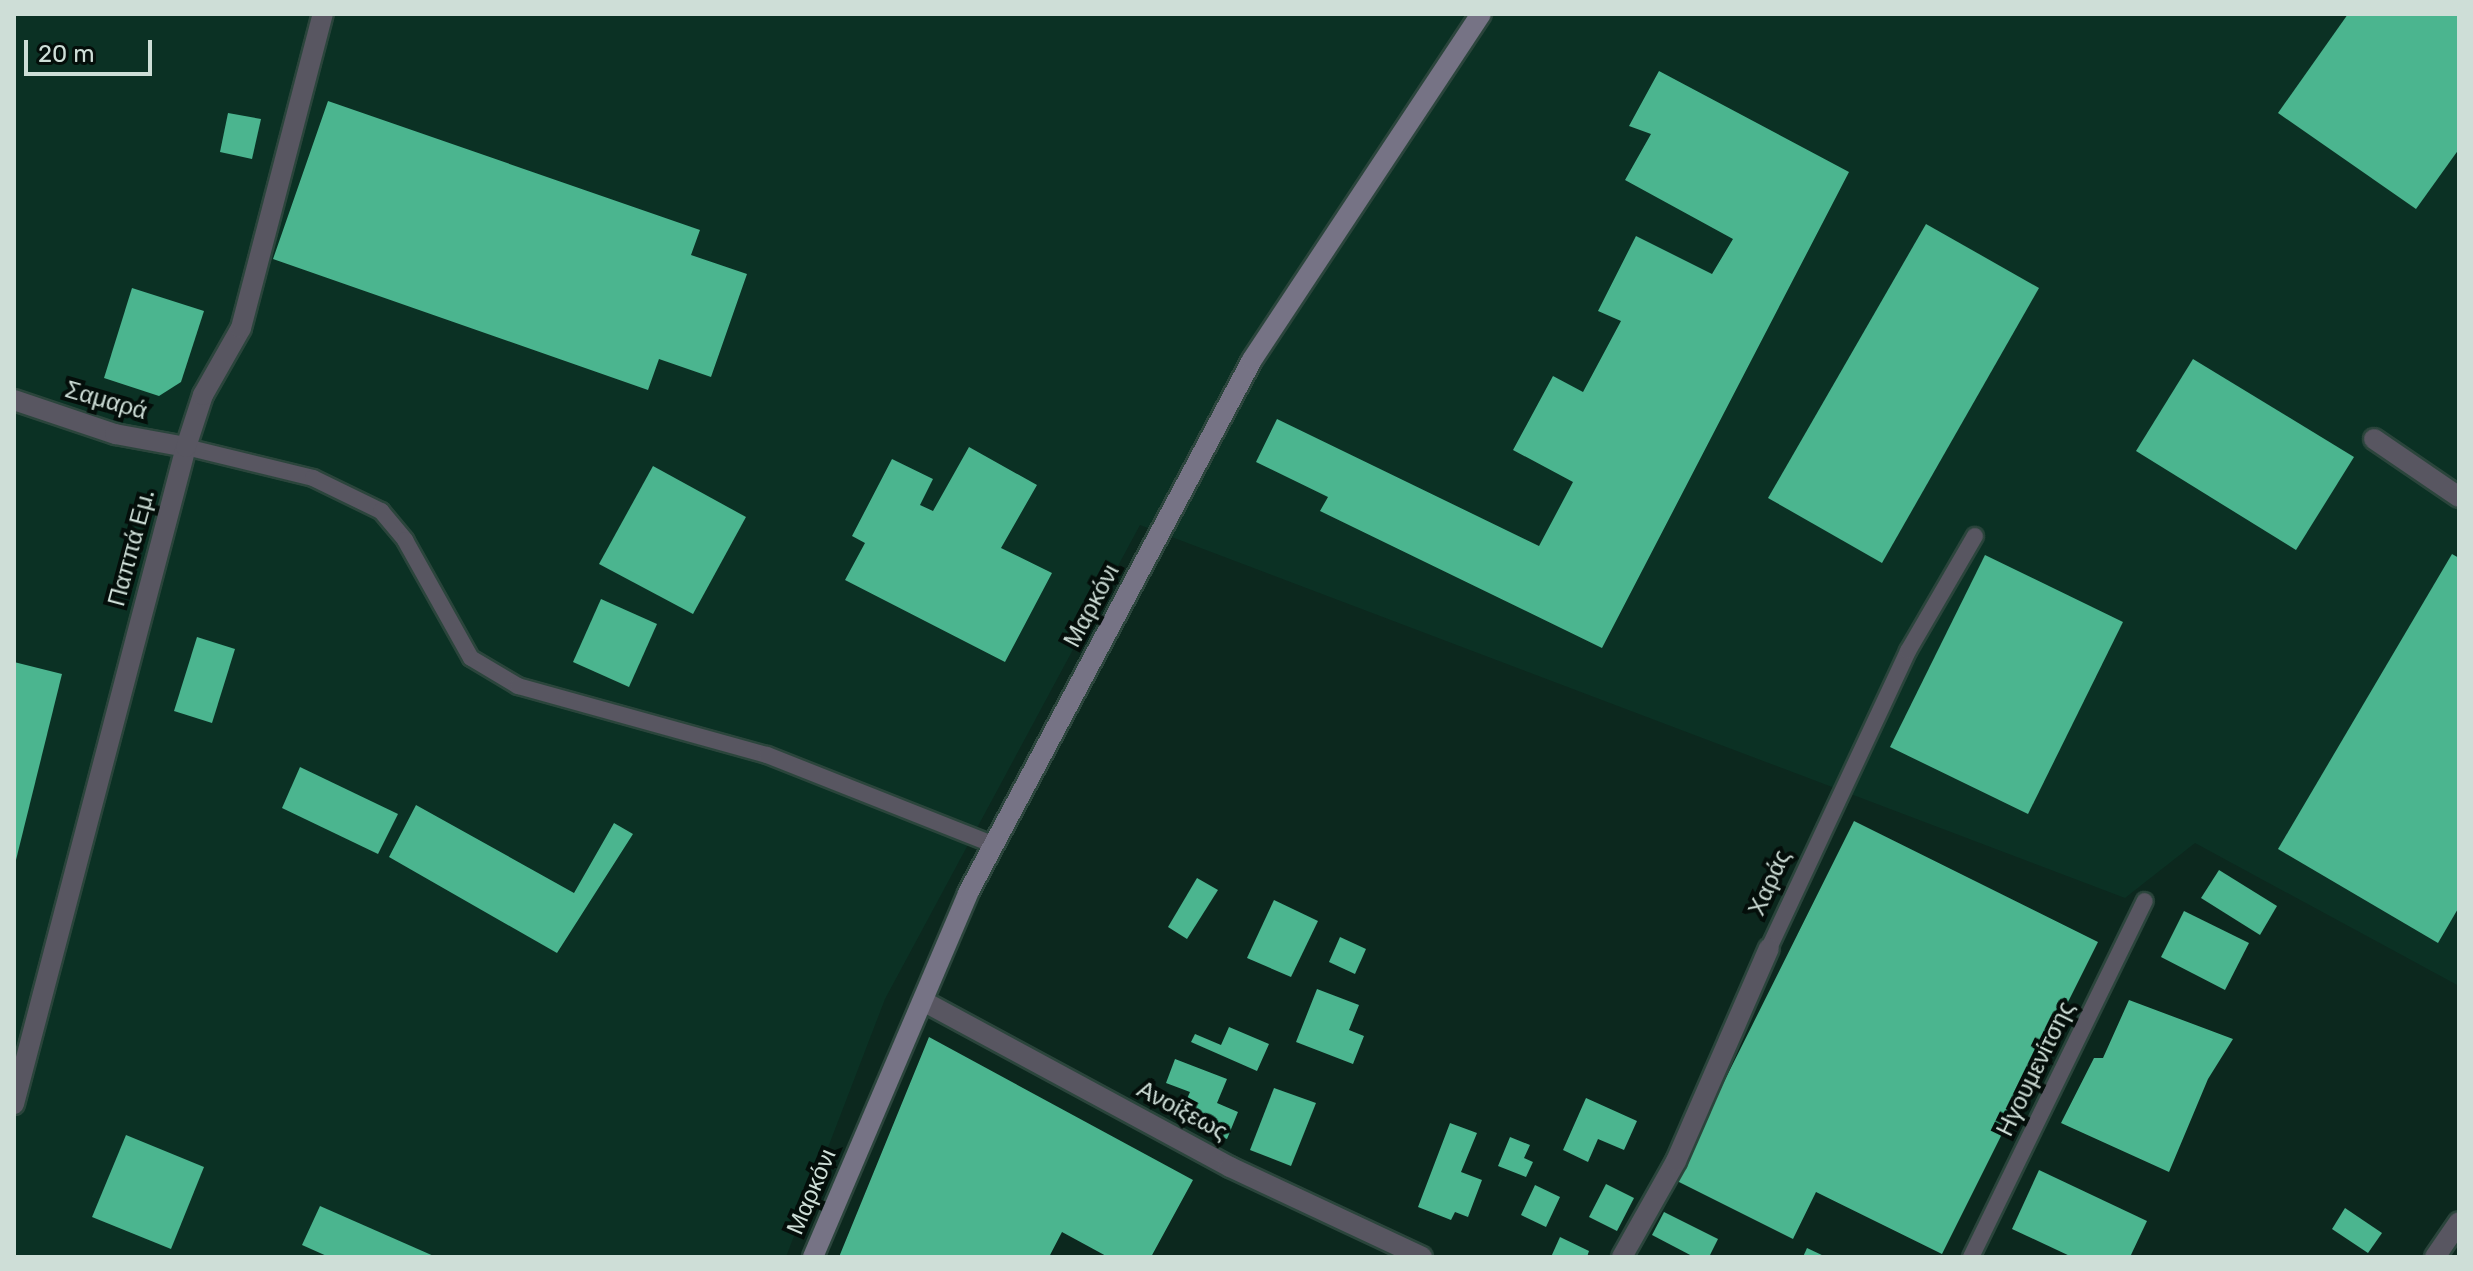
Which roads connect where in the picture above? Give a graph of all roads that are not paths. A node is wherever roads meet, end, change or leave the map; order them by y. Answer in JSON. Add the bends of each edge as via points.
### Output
{"nodes":[{"id":1,"x":323,"y":14,"type":"edge"},
{"id":2,"x":1481,"y":14,"type":"edge"},
{"id":3,"x":14,"y":400,"type":"edge"},
{"id":4,"x":2374,"y":439,"type":"dead end"},
{"id":5,"x":186,"y":447,"type":"junction"},
{"id":6,"x":2459,"y":497,"type":"edge"},
{"id":7,"x":1975,"y":536,"type":"dead end"},
{"id":8,"x":994,"y":845,"type":"junction"},
{"id":9,"x":2145,"y":901,"type":"dead end"},
{"id":10,"x":1769,"y":948,"type":"joint"},
{"id":11,"x":923,"y":1001,"type":"junction"},
{"id":12,"x":14,"y":1104,"type":"edge"},
{"id":13,"x":2459,"y":1222,"type":"edge"},
{"id":14,"x":813,"y":1257,"type":"edge"},
{"id":15,"x":1422,"y":1257,"type":"edge"},
{"id":16,"x":1622,"y":1257,"type":"edge"},
{"id":17,"x":1971,"y":1257,"type":"edge"},
{"id":18,"x":2435,"y":1257,"type":"edge"}],
"edges":[{"from":1,"to":5,"type":"street","name":"Παππά Εμ.","via":[[241,328],[203,395]]},
{"from":2,"to":8,"type":"street","name":"Μαρκόνι","via":[[1252,360]]},
{"from":3,"to":5,"type":"street","name":"Σαμαρά","via":[[115,434]]},
{"from":4,"to":6,"type":"street"},
{"from":5,"to":8,"type":"lane","via":[[313,478],[381,511],[405,540],[471,658],[518,686],[767,755]]},
{"from":5,"to":12,"type":"street","name":"Παππά Εμ."},
{"from":7,"to":10,"type":"lane","name":"Χαράς","via":[[1908,651]]},
{"from":8,"to":11,"type":"street","name":"Μαρκόνι"},
{"from":9,"to":17,"type":"lane","name":"Ηγουμενίτσης"},
{"from":10,"to":16,"type":"street","name":"Χαράς","via":[[1676,1161]]},
{"from":11,"to":14,"type":"street","name":"Μαρκόνι"},
{"from":11,"to":15,"type":"street","name":"Ανοίξεως","via":[[1230,1167]]},
{"from":13,"to":18,"type":"street"}]}
